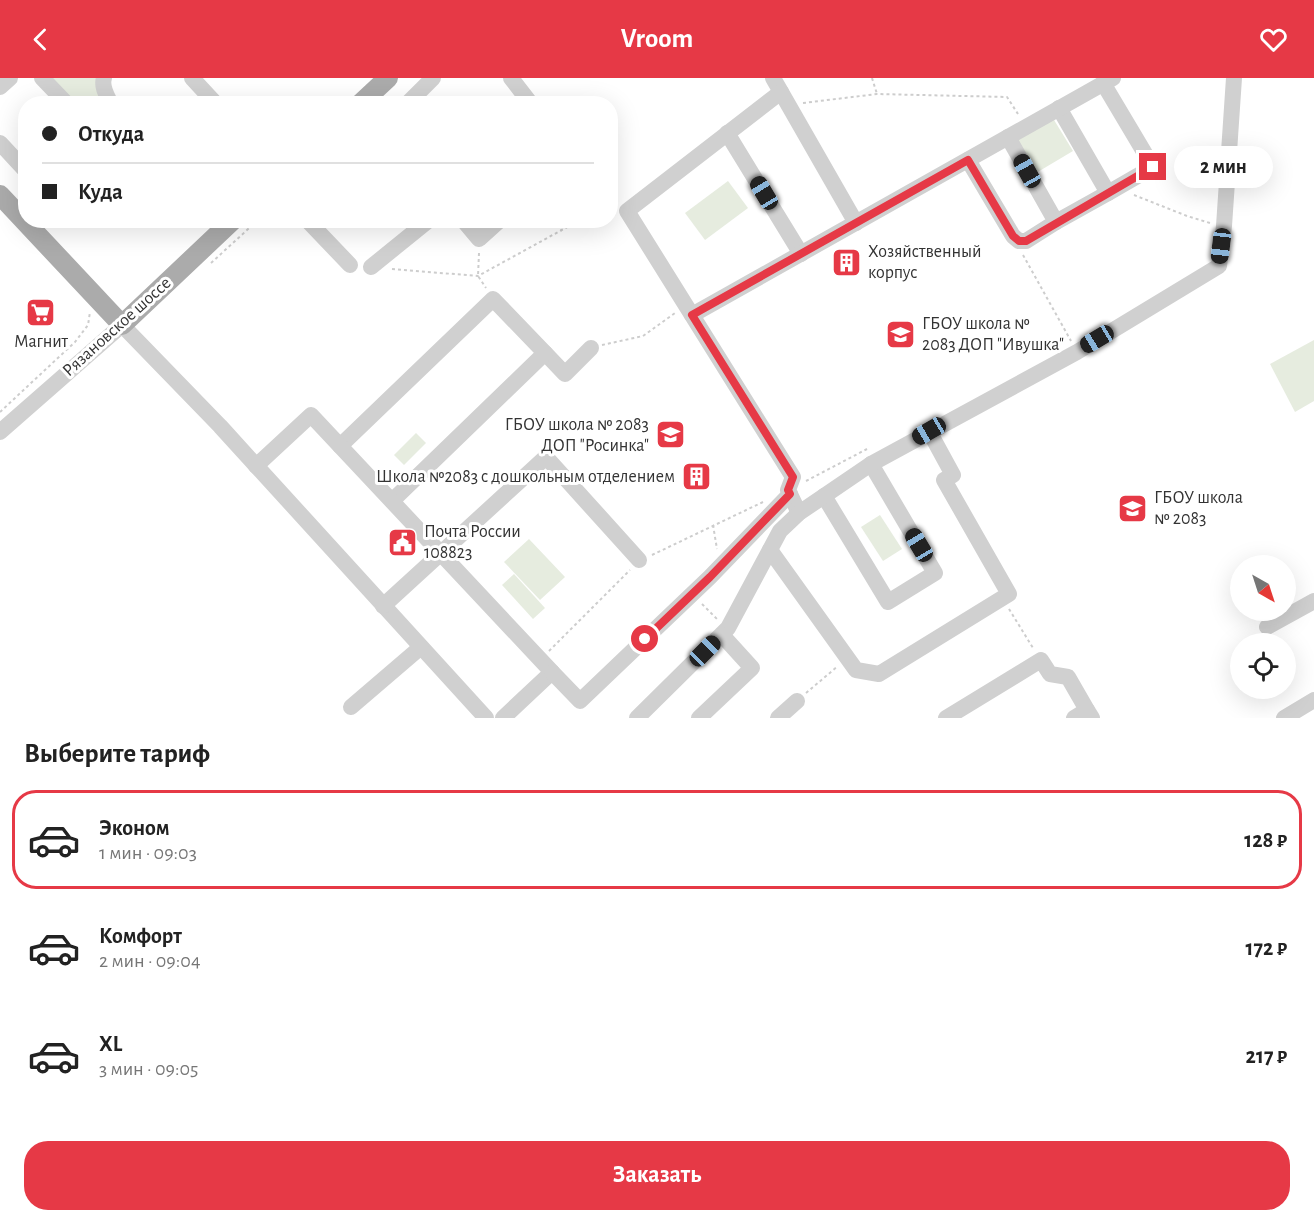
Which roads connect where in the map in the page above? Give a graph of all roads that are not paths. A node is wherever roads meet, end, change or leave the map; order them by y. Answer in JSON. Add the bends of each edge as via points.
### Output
{"nodes":[{"id":1,"x":10,"y":78,"type":"edge"},
{"id":2,"x":42,"y":78,"type":"edge"},
{"id":3,"x":104,"y":78,"type":"edge"},
{"id":4,"x":192,"y":78,"type":"edge"},
{"id":5,"x":388,"y":78,"type":"edge"},
{"id":6,"x":433,"y":78,"type":"edge"},
{"id":7,"x":511,"y":78,"type":"edge"},
{"id":8,"x":1234,"y":78,"type":"edge"},
{"id":9,"x":1108,"y":81,"type":"edge"},
{"id":10,"x":0,"y":87,"type":"edge"},
{"id":11,"x":781,"y":92,"type":"edge"},
{"id":12,"x":59,"y":96,"type":"edge"},
{"id":13,"x":107,"y":96,"type":"edge"},
{"id":14,"x":209,"y":96,"type":"edge"},
{"id":15,"x":369,"y":96,"type":"edge"},
{"id":16,"x":415,"y":96,"type":"edge"},
{"id":17,"x":525,"y":96,"type":"edge"},
{"id":18,"x":1059,"y":108,"type":"junction"},
{"id":19,"x":728,"y":133,"type":"junction"},
{"id":20,"x":1008,"y":137,"type":"junction"},
{"id":21,"x":0,"y":143,"type":"edge"},
{"id":22,"x":968,"y":160,"type":"junction"},
{"id":23,"x":18,"y":162,"type":"edge"},
{"id":24,"x":1113,"y":191,"type":"junction"},
{"id":25,"x":0,"y":195,"type":"edge"},
{"id":26,"x":18,"y":214,"type":"edge"},
{"id":27,"x":1056,"y":222,"type":"junction"},
{"id":28,"x":856,"y":223,"type":"junction"},
{"id":29,"x":31,"y":228,"type":"edge"},
{"id":30,"x":225,"y":228,"type":"edge"},
{"id":31,"x":315,"y":228,"type":"edge"},
{"id":32,"x":419,"y":228,"type":"edge"},
{"id":33,"x":471,"y":228,"type":"edge"},
{"id":34,"x":491,"y":228,"type":"edge"},
{"id":35,"x":801,"y":254,"type":"junction"},
{"id":36,"x":350,"y":265,"type":"dead end"},
{"id":37,"x":371,"y":267,"type":"road end"},
{"id":38,"x":688,"y":310,"type":"junction"},
{"id":39,"x":122,"y":325,"type":"junction"},
{"id":40,"x":591,"y":348,"type":"road end"},
{"id":41,"x":545,"y":353,"type":"junction"},
{"id":42,"x":929,"y":431,"type":"junction"},
{"id":43,"x":0,"y":432,"type":"edge"},
{"id":44,"x":340,"y":446,"type":"junction"},
{"id":45,"x":871,"y":464,"type":"junction"},
{"id":46,"x":256,"y":465,"type":"junction"},
{"id":47,"x":790,"y":494,"type":"junction"},
{"id":48,"x":824,"y":496,"type":"junction"},
{"id":49,"x":392,"y":501,"type":"junction"},
{"id":50,"x":799,"y":513,"type":"junction"},
{"id":51,"x":770,"y":549,"type":"junction"},
{"id":52,"x":441,"y":554,"type":"junction"},
{"id":53,"x":639,"y":560,"type":"road end"},
{"id":54,"x":1314,"y":601,"type":"edge"},
{"id":55,"x":383,"y":606,"type":"junction"},
{"id":56,"x":1267,"y":627,"type":"dead end"},
{"id":57,"x":725,"y":632,"type":"junction"},
{"id":58,"x":421,"y":647,"type":"junction"},
{"id":59,"x":546,"y":666,"type":"junction"},
{"id":60,"x":1314,"y":700,"type":"edge"},
{"id":61,"x":797,"y":701,"type":"road end"},
{"id":62,"x":351,"y":707,"type":"dead end"},
{"id":63,"x":1084,"y":715,"type":"edge"},
{"id":64,"x":486,"y":718,"type":"edge"},
{"id":65,"x":503,"y":718,"type":"edge"},
{"id":66,"x":637,"y":718,"type":"edge"},
{"id":67,"x":699,"y":718,"type":"edge"},
{"id":68,"x":778,"y":718,"type":"edge"},
{"id":69,"x":946,"y":718,"type":"edge"},
{"id":70,"x":1284,"y":718,"type":"edge"}],
"edges":[{"from":1,"to":10,"type":"street"},
{"from":2,"to":12,"type":"street"},
{"from":3,"to":13,"type":"street"},
{"from":4,"to":14,"type":"street"},
{"from":5,"to":15,"type":"main road"},
{"from":6,"to":16,"type":"street"},
{"from":7,"to":17,"type":"street"},
{"from":8,"to":42,"type":"street","via":[[1219,266],[1077,352]]},
{"from":9,"to":18,"type":"street"},
{"from":9,"to":24,"type":"street","via":[[1153,167]]},
{"from":11,"to":19,"type":"street"},
{"from":11,"to":28,"type":"street"},
{"from":18,"to":20,"type":"street"},
{"from":18,"to":24,"type":"street"},
{"from":19,"to":35,"type":"street"},
{"from":19,"to":38,"type":"street","via":[[627,211]]},
{"from":20,"to":22,"type":"street"},
{"from":20,"to":27,"type":"street"},
{"from":21,"to":23,"type":"street"},
{"from":22,"to":27,"type":"street","via":[[1019,241],[1026,241]]},
{"from":22,"to":28,"type":"street"},
{"from":24,"to":27,"type":"street"},
{"from":25,"to":26,"type":"main road"},
{"from":28,"to":35,"type":"street"},
{"from":29,"to":39,"type":"main road"},
{"from":30,"to":39,"type":"main road","name":"Рязановское шоссе"},
{"from":31,"to":36,"type":"street"},
{"from":32,"to":37,"type":"street"},
{"from":33,"to":34,"type":"street","via":[[479,238]]},
{"from":35,"to":38,"type":"street"},
{"from":38,"to":47,"type":"street","via":[[793,477]]},
{"from":39,"to":43,"type":"street","name":"Рязановское шоссе"},
{"from":39,"to":46,"type":"street"},
{"from":40,"to":41,"type":"street","via":[[565,374]]},
{"from":41,"to":44,"type":"street","via":[[493,299]]},
{"from":41,"to":49,"type":"street"},
{"from":42,"to":45,"type":"street"},
{"from":42,"to":51,"type":"street","via":[[953,475],[944,480],[1009,594],[879,674],[856,670]]},
{"from":44,"to":46,"type":"street","via":[[311,415]]},
{"from":44,"to":49,"type":"street"},
{"from":45,"to":48,"type":"street"},
{"from":45,"to":48,"type":"street","via":[[935,573],[888,602]]},
{"from":46,"to":55,"type":"street"},
{"from":47,"to":50,"type":"street"},
{"from":47,"to":59,"type":"street","via":[[580,702]]},
{"from":48,"to":50,"type":"street"},
{"from":49,"to":52,"type":"street"},
{"from":50,"to":51,"type":"street","via":[[780,531]]},
{"from":51,"to":57,"type":"street"},
{"from":52,"to":53,"type":"street","via":[[546,458]]},
{"from":52,"to":55,"type":"street"},
{"from":52,"to":59,"type":"street"},
{"from":54,"to":56,"type":"street"},
{"from":55,"to":58,"type":"street"},
{"from":57,"to":66,"type":"street"},
{"from":57,"to":67,"type":"street","via":[[753,668]]},
{"from":58,"to":62,"type":"street"},
{"from":58,"to":64,"type":"street"},
{"from":59,"to":65,"type":"street"},
{"from":60,"to":70,"type":"street"},
{"from":61,"to":68,"type":"street"},
{"from":63,"to":69,"type":"street","via":[[1068,677],[1050,674],[1041,660]]}]}
